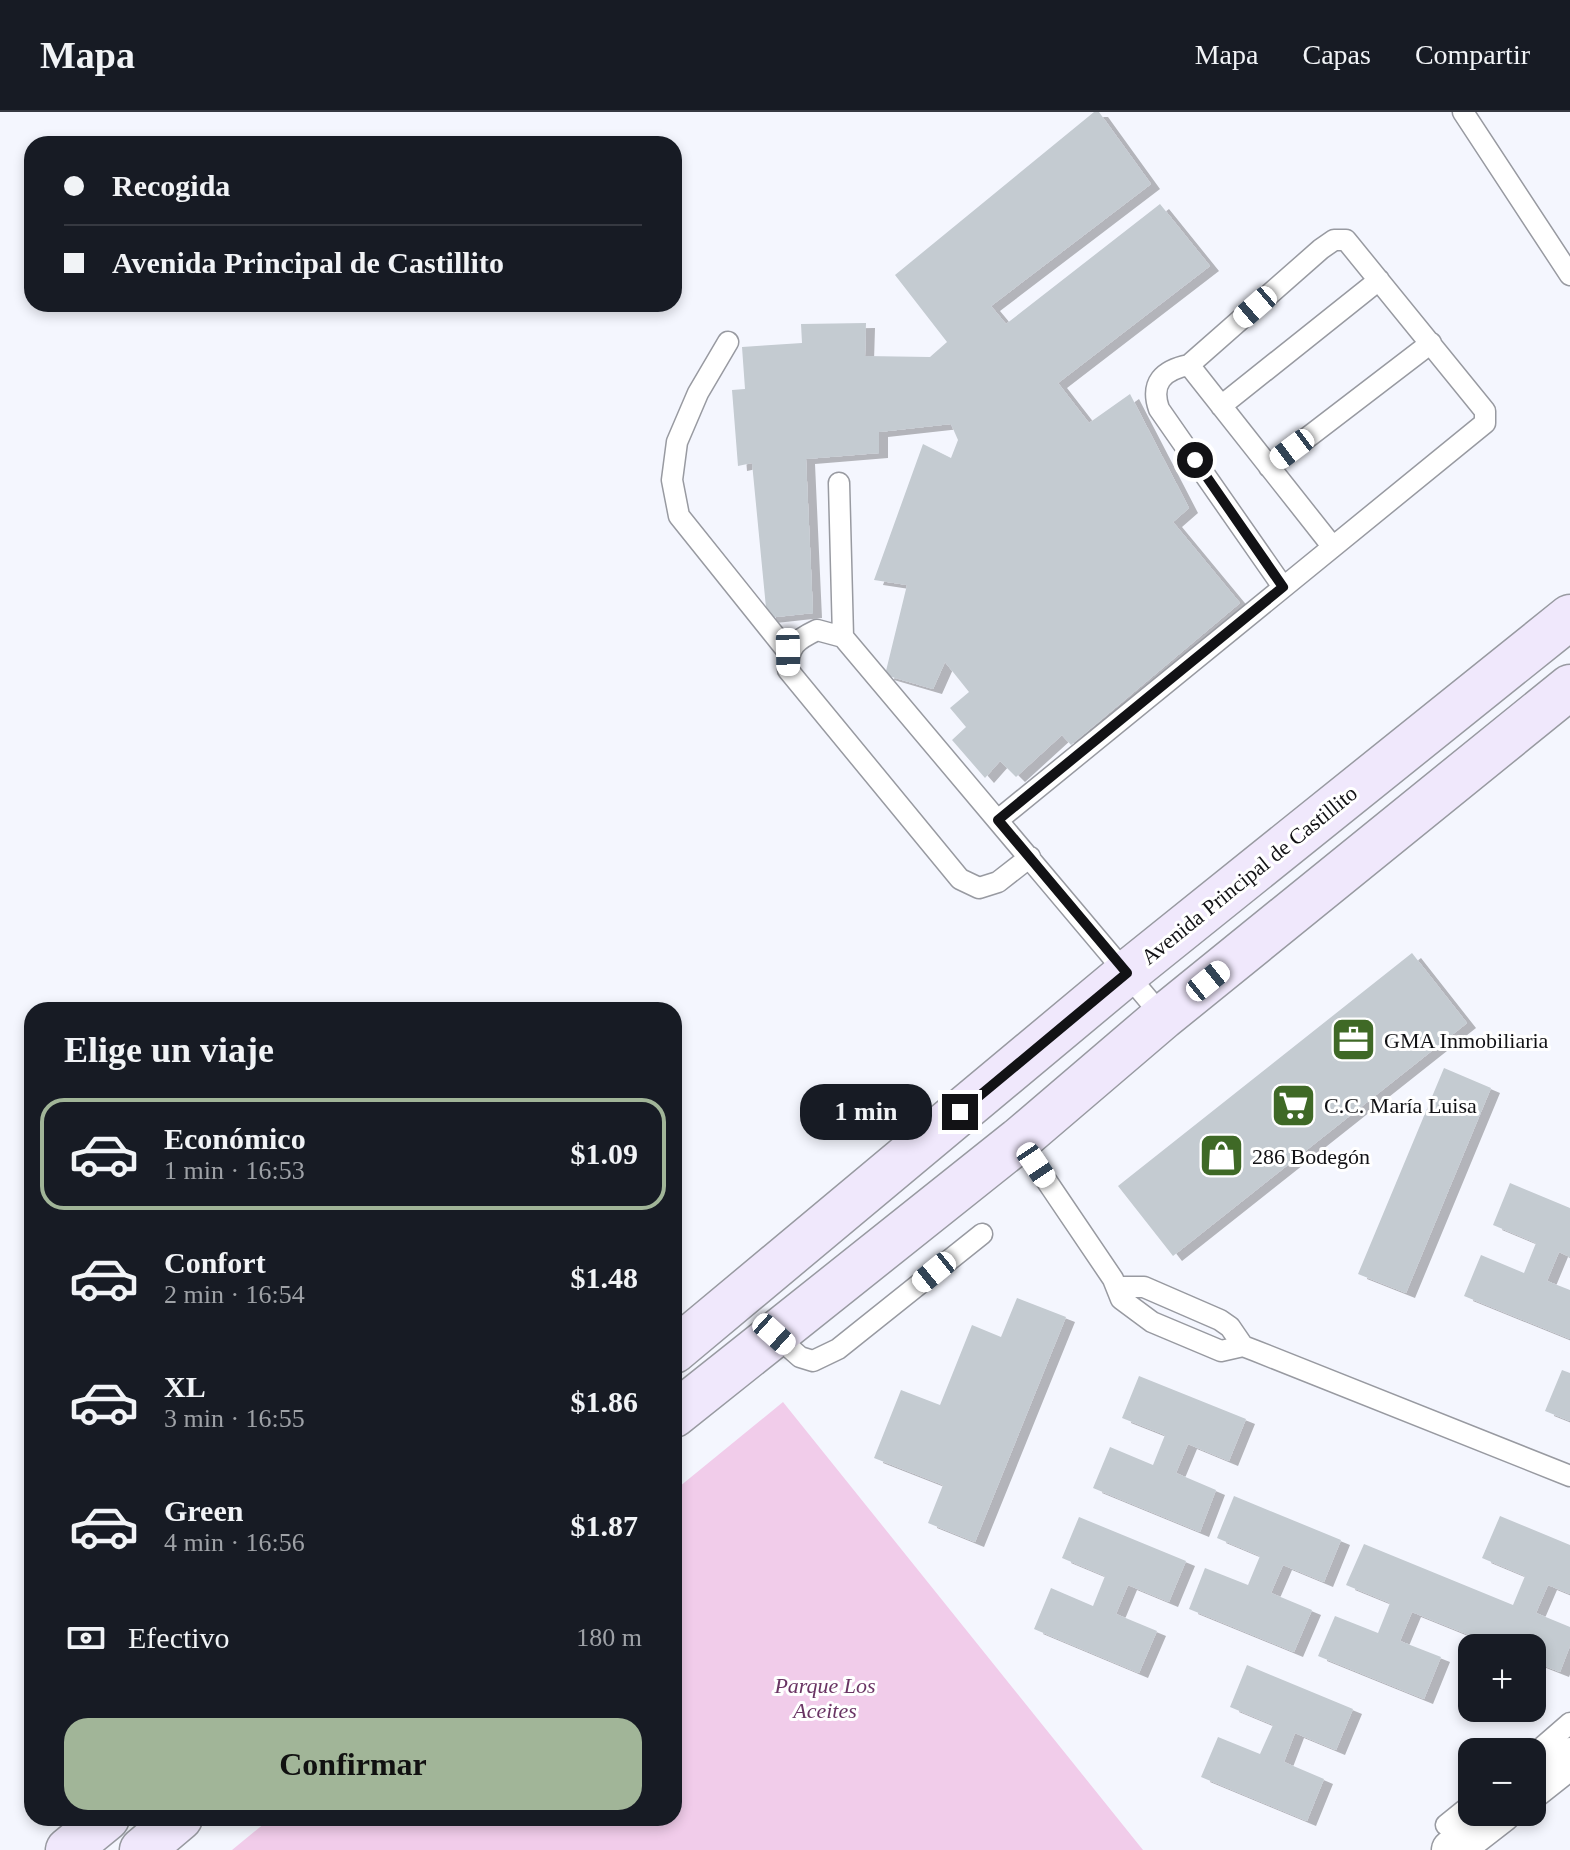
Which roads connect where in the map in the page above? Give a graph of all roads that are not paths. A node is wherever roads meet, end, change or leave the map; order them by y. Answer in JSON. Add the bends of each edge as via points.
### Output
{"nodes":[{"id":1,"x":1463,"y":112,"type":"edge"},
{"id":2,"x":1570,"y":275,"type":"edge"},
{"id":3,"x":1379,"y":280,"type":"junction"},
{"id":4,"x":728,"y":342,"type":"dead end"},
{"id":5,"x":1431,"y":343,"type":"junction"},
{"id":6,"x":1189,"y":365,"type":"junction"},
{"id":7,"x":1221,"y":406,"type":"junction"},
{"id":8,"x":1269,"y":467,"type":"junction"},
{"id":9,"x":839,"y":483,"type":"dead end"},
{"id":10,"x":1332,"y":546,"type":"junction"},
{"id":11,"x":1283,"y":587,"type":"junction"},
{"id":12,"x":1570,"y":617,"type":"edge"},
{"id":13,"x":843,"y":637,"type":"junction"},
{"id":14,"x":788,"y":652,"type":"junction"},
{"id":15,"x":1570,"y":687,"type":"edge"},
{"id":16,"x":998,"y":820,"type":"junction"},
{"id":17,"x":1030,"y":857,"type":"junction"},
{"id":18,"x":1127,"y":973,"type":"junction"},
{"id":19,"x":1163,"y":1017,"type":"junction"},
{"id":20,"x":1019,"y":1140,"type":"junction"},
{"id":21,"x":982,"y":1234,"type":"dead end"},
{"id":22,"x":1118,"y":1287,"type":"junction"},
{"id":23,"x":774,"y":1334,"type":"junction"},
{"id":24,"x":682,"y":1344,"type":"edge"},
{"id":25,"x":1243,"y":1346,"type":"junction"},
{"id":26,"x":682,"y":1409,"type":"edge"},
{"id":27,"x":1570,"y":1476,"type":"edge"},
{"id":28,"x":1570,"y":1723,"type":"edge"},
{"id":29,"x":1546,"y":1744,"type":"edge"},
{"id":30,"x":1570,"y":1758,"type":"edge"},
{"id":31,"x":1546,"y":1777,"type":"edge"},
{"id":32,"x":97,"y":1826,"type":"edge"},
{"id":33,"x":170,"y":1826,"type":"edge"},
{"id":34,"x":1472,"y":1826,"type":"edge"},
{"id":35,"x":1449,"y":1837,"type":"edge"},
{"id":36,"x":68,"y":1850,"type":"edge"},
{"id":37,"x":142,"y":1850,"type":"edge"}],
"edges":[{"from":1,"to":2,"type":"lane"},
{"from":3,"to":5,"type":"lane"},
{"from":3,"to":6,"type":"lane","via":[[1346,240],[1334,240]]},
{"from":3,"to":7,"type":"lane"},
{"from":4,"to":14,"type":"lane","via":[[677,442],[672,480],[679,516]]},
{"from":5,"to":8,"type":"lane"},
{"from":5,"to":10,"type":"lane","via":[[1485,411],[1485,423]]},
{"from":6,"to":7,"type":"lane"},
{"from":6,"to":11,"type":"lane","via":[[1172,368],[1158,380],[1154,395],[1159,409]]},
{"from":7,"to":8,"type":"lane"},
{"from":8,"to":10,"type":"lane"},
{"from":9,"to":13,"type":"lane"},
{"from":10,"to":11,"type":"lane"},
{"from":11,"to":16,"type":"lane"},
{"from":12,"to":18,"type":"main road","name":"Avenida Principal de Castillito"},
{"from":13,"to":14,"type":"lane","via":[[817,630],[798,639]]},
{"from":13,"to":16,"type":"lane"},
{"from":14,"to":17,"type":"lane","via":[[788,670],[960,879],[979,888],[998,882]]},
{"from":15,"to":19,"type":"main road"},
{"from":16,"to":17,"type":"lane"},
{"from":17,"to":18,"type":"lane"},
{"from":18,"to":19,"type":"lane"},
{"from":18,"to":24,"type":"main road","name":"Avenida Principal de Castillito"},
{"from":19,"to":20,"type":"main road"},
{"from":20,"to":22,"type":"lane"},
{"from":20,"to":23,"type":"main road"},
{"from":21,"to":23,"type":"lane","via":[[838,1349],[813,1361],[800,1357]]},
{"from":22,"to":25,"type":"lane","via":[[1144,1287],[1220,1320]]},
{"from":22,"to":25,"type":"lane","via":[[1125,1304],[1152,1322],[1221,1351]]},
{"from":23,"to":26,"type":"main road"},
{"from":25,"to":27,"type":"lane"},
{"from":28,"to":29,"type":"lane"},
{"from":30,"to":31,"type":"street"},
{"from":32,"to":36,"type":"main road"},
{"from":33,"to":37,"type":"main road"},
{"from":34,"to":35,"type":"street"}]}
